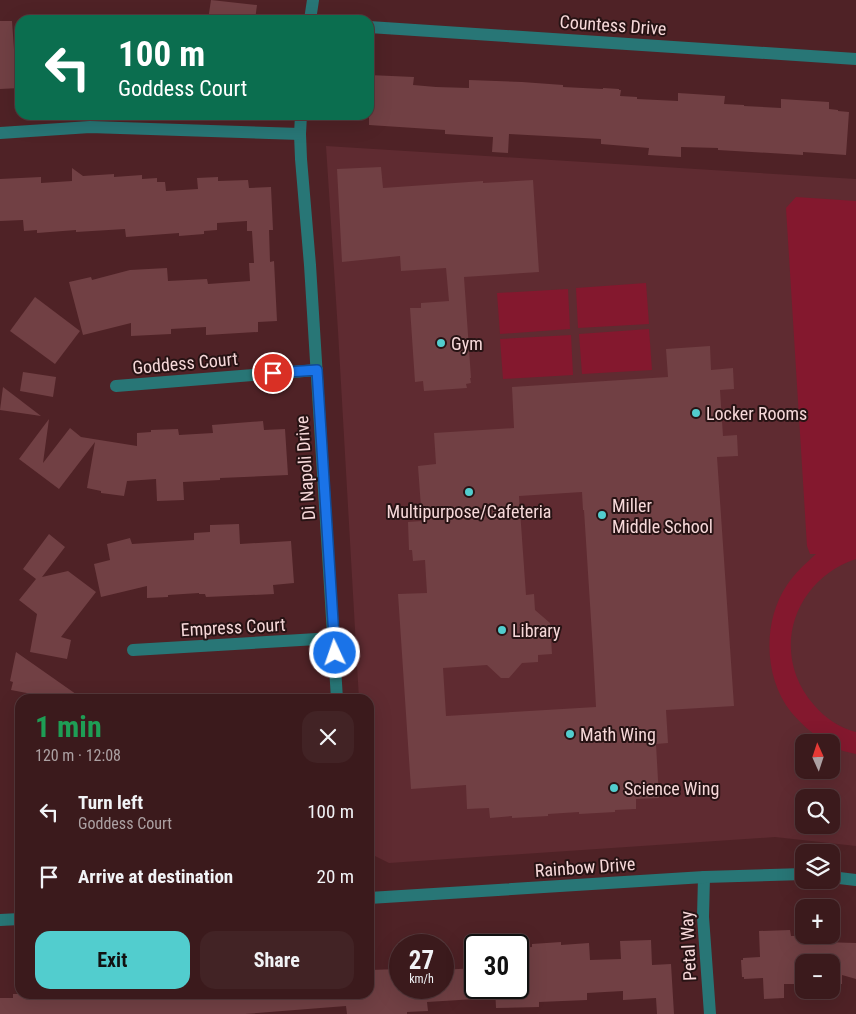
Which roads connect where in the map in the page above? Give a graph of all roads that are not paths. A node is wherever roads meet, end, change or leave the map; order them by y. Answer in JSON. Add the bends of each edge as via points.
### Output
{"nodes":[{"id":1,"x":313,"y":0,"type":"edge"},
{"id":2,"x":311,"y":15,"type":"edge"},
{"id":3,"x":374,"y":27,"type":"edge"},
{"id":4,"x":856,"y":59,"type":"edge"},
{"id":5,"x":300,"y":120,"type":"edge"},
{"id":6,"x":0,"y":133,"type":"edge"},
{"id":7,"x":300,"y":134,"type":"junction"},
{"id":8,"x":317,"y":370,"type":"junction"},
{"id":9,"x":116,"y":386,"type":"dead end"},
{"id":10,"x":334,"y":638,"type":"junction"},
{"id":11,"x":133,"y":650,"type":"dead end"},
{"id":12,"x":337,"y":694,"type":"edge"},
{"id":13,"x":795,"y":874,"type":"edge"},
{"id":14,"x":704,"y":877,"type":"junction"},
{"id":15,"x":840,"y":878,"type":"edge"},
{"id":16,"x":856,"y":880,"type":"edge"},
{"id":17,"x":374,"y":898,"type":"edge"},
{"id":18,"x":15,"y":919,"type":"edge"},
{"id":19,"x":0,"y":920,"type":"edge"},
{"id":20,"x":710,"y":1014,"type":"edge"}],
"edges":[{"from":1,"to":2,"type":"street"},
{"from":3,"to":4,"type":"street","name":"Countess Drive"},
{"from":5,"to":7,"type":"street","name":"Di Napoli Drive"},
{"from":6,"to":7,"type":"street","via":[[90,127]]},
{"from":7,"to":8,"type":"street","name":"Di Napoli Drive"},
{"from":8,"to":9,"type":"street","name":"Goddess Court"},
{"from":8,"to":10,"type":"street","name":"Di Napoli Drive"},
{"from":10,"to":11,"type":"street","name":"Empress Court"},
{"from":10,"to":12,"type":"street","name":"Di Napoli Drive"},
{"from":13,"to":14,"type":"street","name":"Rainbow Drive"},
{"from":14,"to":17,"type":"street","name":"Rainbow Drive"},
{"from":14,"to":20,"type":"street","name":"Petal Way","via":[[703,917]]},
{"from":15,"to":16,"type":"street"},
{"from":18,"to":19,"type":"street"}]}
